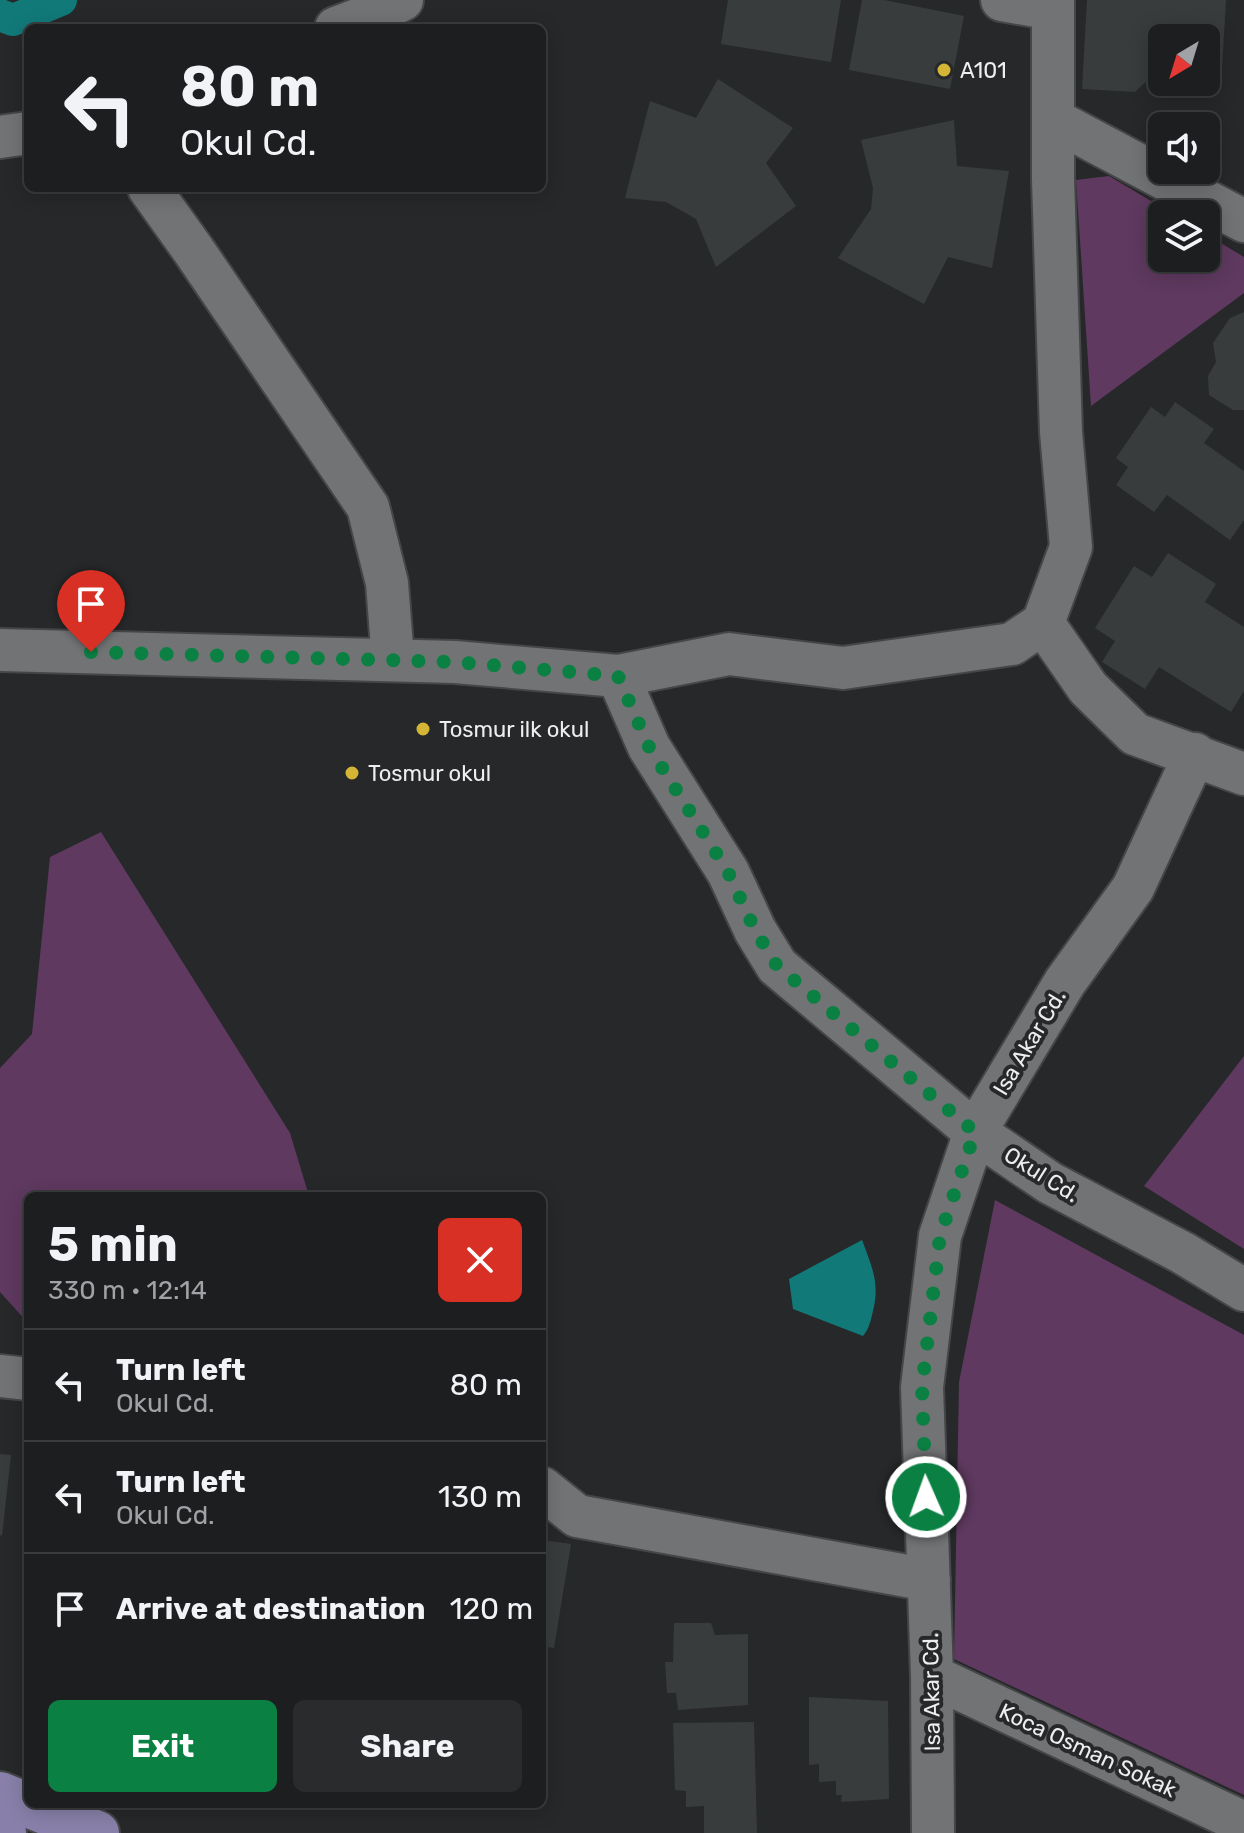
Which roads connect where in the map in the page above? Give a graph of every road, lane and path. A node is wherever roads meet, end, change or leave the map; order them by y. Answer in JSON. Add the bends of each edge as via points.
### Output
{"nodes":[{"id":1,"x":1002,"y":0,"type":"edge"},
{"id":2,"x":387,"y":4,"type":"edge"},
{"id":3,"x":1053,"y":5,"type":"edge"},
{"id":4,"x":344,"y":24,"type":"edge"},
{"id":5,"x":1054,"y":120,"type":"junction"},
{"id":6,"x":24,"y":134,"type":"edge"},
{"id":7,"x":0,"y":137,"type":"edge"},
{"id":8,"x":152,"y":192,"type":"edge"},
{"id":9,"x":1244,"y":221,"type":"edge"},
{"id":10,"x":1043,"y":623,"type":"junction"},
{"id":11,"x":0,"y":650,"type":"edge"},
{"id":12,"x":393,"y":660,"type":"junction"},
{"id":13,"x":618,"y":676,"type":"junction"},
{"id":14,"x":1195,"y":754,"type":"junction"},
{"id":15,"x":1244,"y":774,"type":"edge"},
{"id":16,"x":975,"y":1132,"type":"junction"},
{"id":17,"x":1244,"y":1290,"type":"edge"},
{"id":18,"x":0,"y":1376,"type":"edge"},
{"id":19,"x":24,"y":1379,"type":"edge"},
{"id":20,"x":546,"y":1491,"type":"edge"},
{"id":21,"x":929,"y":1580,"type":"junction"},
{"id":22,"x":932,"y":1676,"type":"junction"},
{"id":23,"x":0,"y":1794,"type":"edge"},
{"id":24,"x":24,"y":1804,"type":"edge"},
{"id":25,"x":35,"y":1808,"type":"edge"},
{"id":26,"x":1244,"y":1823,"type":"edge"},
{"id":27,"x":97,"y":1833,"type":"edge"},
{"id":28,"x":933,"y":1833,"type":"edge"}],
"edges":[{"from":1,"to":3,"type":"street"},
{"from":2,"to":4,"type":"street"},
{"from":3,"to":5,"type":"street"},
{"from":5,"to":9,"type":"street"},
{"from":5,"to":10,"type":"street","via":[[1061,432],[1071,547]]},
{"from":6,"to":7,"type":"street"},
{"from":8,"to":12,"type":"street","via":[[368,507],[387,583]]},
{"from":10,"to":13,"type":"street","via":[[1012,644],[843,668],[729,654]]},
{"from":10,"to":14,"type":"street","via":[[1088,688],[1135,734]]},
{"from":11,"to":12,"type":"street"},
{"from":12,"to":13,"type":"street"},
{"from":13,"to":16,"type":"street","name":"Okul Cd.","via":[[649,747],[728,872],[777,966]]},
{"from":14,"to":15,"type":"street"},
{"from":14,"to":16,"type":"street","name":"Isa Akar Cd.","via":[[1133,888],[1065,982]]},
{"from":16,"to":17,"type":"street","name":"Okul Cd.","via":[[1050,1183]]},
{"from":16,"to":21,"type":"street","name":"Isa Akar Cd.","via":[[940,1236],[922,1387]]},
{"from":18,"to":19,"type":"street"},
{"from":20,"to":21,"type":"street","via":[[577,1516]]},
{"from":21,"to":22,"type":"street","name":"Isa Akar Cd."},
{"from":22,"to":26,"type":"street","name":"Koca Osman Sokak"},
{"from":22,"to":28,"type":"street","name":"Isa Akar Cd."},
{"from":23,"to":24,"type":"main road"},
{"from":25,"to":27,"type":"main road"}]}
